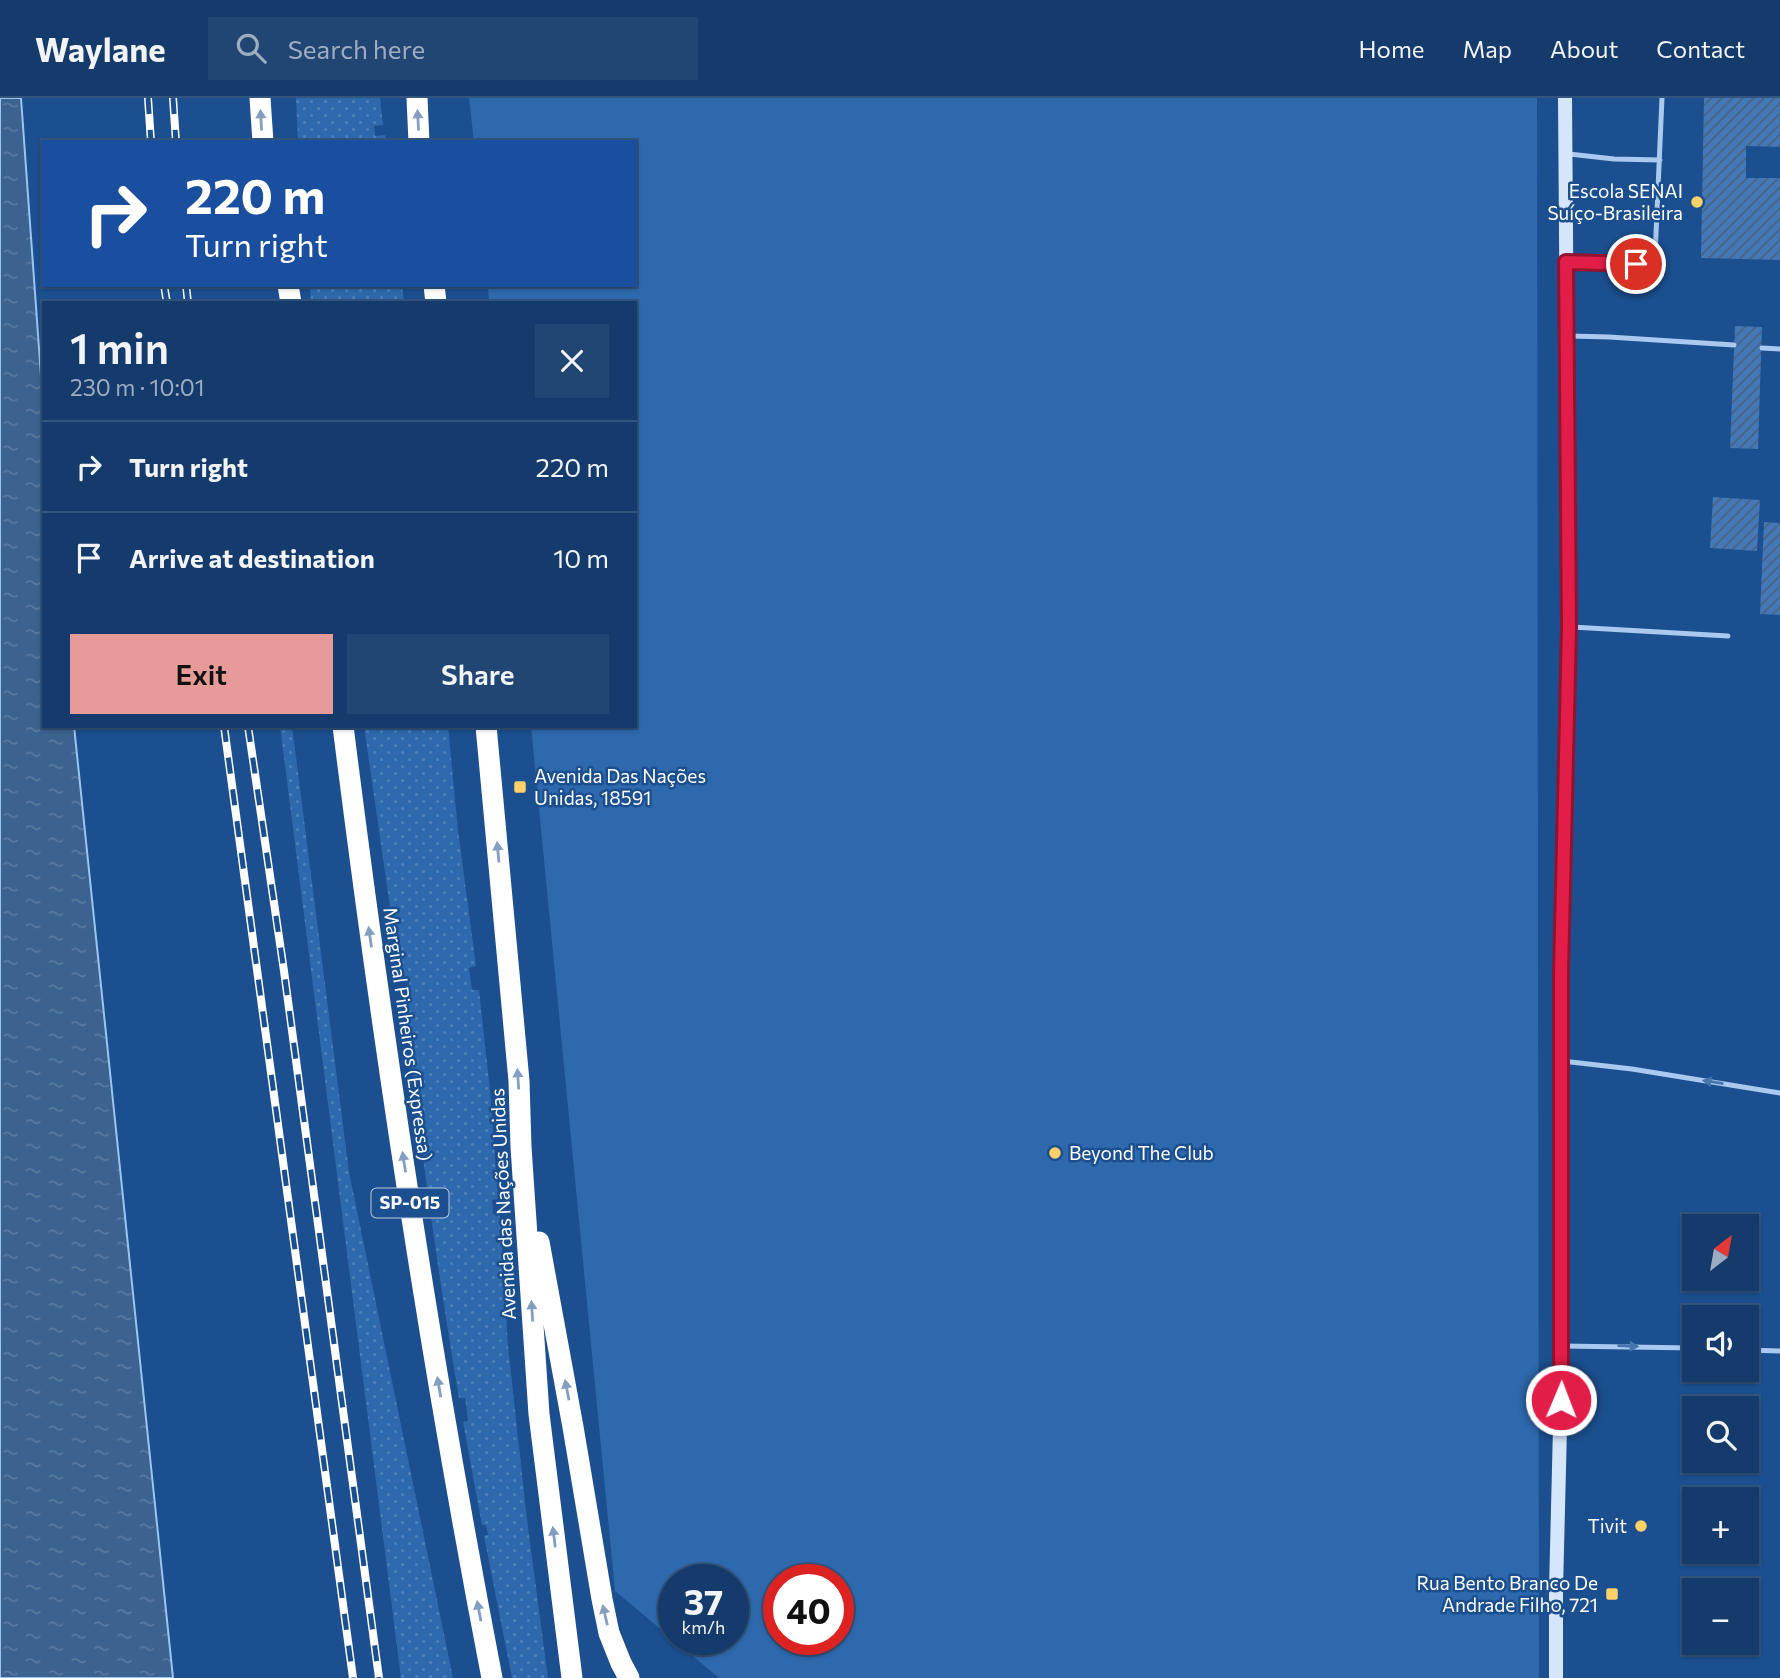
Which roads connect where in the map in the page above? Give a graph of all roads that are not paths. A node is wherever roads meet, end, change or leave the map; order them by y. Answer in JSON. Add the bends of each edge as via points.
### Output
{"nodes":[{"id":1,"x":260,"y":98,"type":"edge"},
{"id":2,"x":416,"y":98,"type":"edge"},
{"id":3,"x":1565,"y":98,"type":"edge"},
{"id":4,"x":1662,"y":98,"type":"edge"},
{"id":5,"x":262,"y":140,"type":"edge"},
{"id":6,"x":419,"y":140,"type":"edge"},
{"id":7,"x":1565,"y":154,"type":"junction"},
{"id":8,"x":1660,"y":160,"type":"junction"},
{"id":9,"x":1566,"y":262,"type":"junction"},
{"id":10,"x":1566,"y":336,"type":"junction"},
{"id":11,"x":1734,"y":345,"type":"dead end"},
{"id":12,"x":1762,"y":348,"type":"dead end"},
{"id":13,"x":1780,"y":349,"type":"edge"},
{"id":14,"x":1569,"y":627,"type":"junction"},
{"id":15,"x":1728,"y":636,"type":"dead end"},
{"id":16,"x":343,"y":728,"type":"edge"},
{"id":17,"x":486,"y":728,"type":"edge"},
{"id":18,"x":1561,"y":1061,"type":"junction"},
{"id":19,"x":1780,"y":1093,"type":"edge"},
{"id":20,"x":521,"y":1147,"type":"junction"},
{"id":21,"x":1562,"y":1346,"type":"junction"},
{"id":22,"x":1682,"y":1348,"type":"edge"},
{"id":23,"x":1759,"y":1350,"type":"edge"},
{"id":24,"x":1780,"y":1351,"type":"edge"},
{"id":25,"x":492,"y":1678,"type":"edge"},
{"id":26,"x":572,"y":1678,"type":"edge"},
{"id":27,"x":629,"y":1678,"type":"edge"},
{"id":28,"x":1556,"y":1678,"type":"edge"}],
"edges":[{"from":5,"to":1,"type":"highway","one_way":true},
{"from":6,"to":2,"type":"highway","one_way":true},
{"from":3,"to":7,"type":"street"},
{"from":4,"to":8,"type":"lane"},
{"from":7,"to":8,"type":"lane"},
{"from":7,"to":9,"type":"street"},
{"from":8,"to":9,"type":"lane","via":[[1655,257],[1636,264]]},
{"from":9,"to":10,"type":"street"},
{"from":10,"to":11,"type":"lane"},
{"from":10,"to":14,"type":"street"},
{"from":12,"to":13,"type":"lane"},
{"from":14,"to":15,"type":"lane"},
{"from":14,"to":18,"type":"street"},
{"from":25,"to":16,"type":"highway","name":"Marginal Pinheiros (Expressa)","number":"SP-015","one_way":true,"via":[[413,1222]]},
{"from":20,"to":17,"type":"highway","name":"Avenida das Nações Unidas","one_way":true},
{"from":19,"to":18,"type":"lane","one_way":true},
{"from":18,"to":21,"type":"street"},
{"from":26,"to":20,"type":"highway","name":"Avenida das Nações Unidas","one_way":true,"via":[[539,1414]]},
{"from":27,"to":20,"type":"highway","one_way":true,"via":[[609,1633],[601,1599]]},
{"from":21,"to":22,"type":"lane","one_way":true},
{"from":21,"to":28,"type":"street"},
{"from":23,"to":24,"type":"lane"}]}
